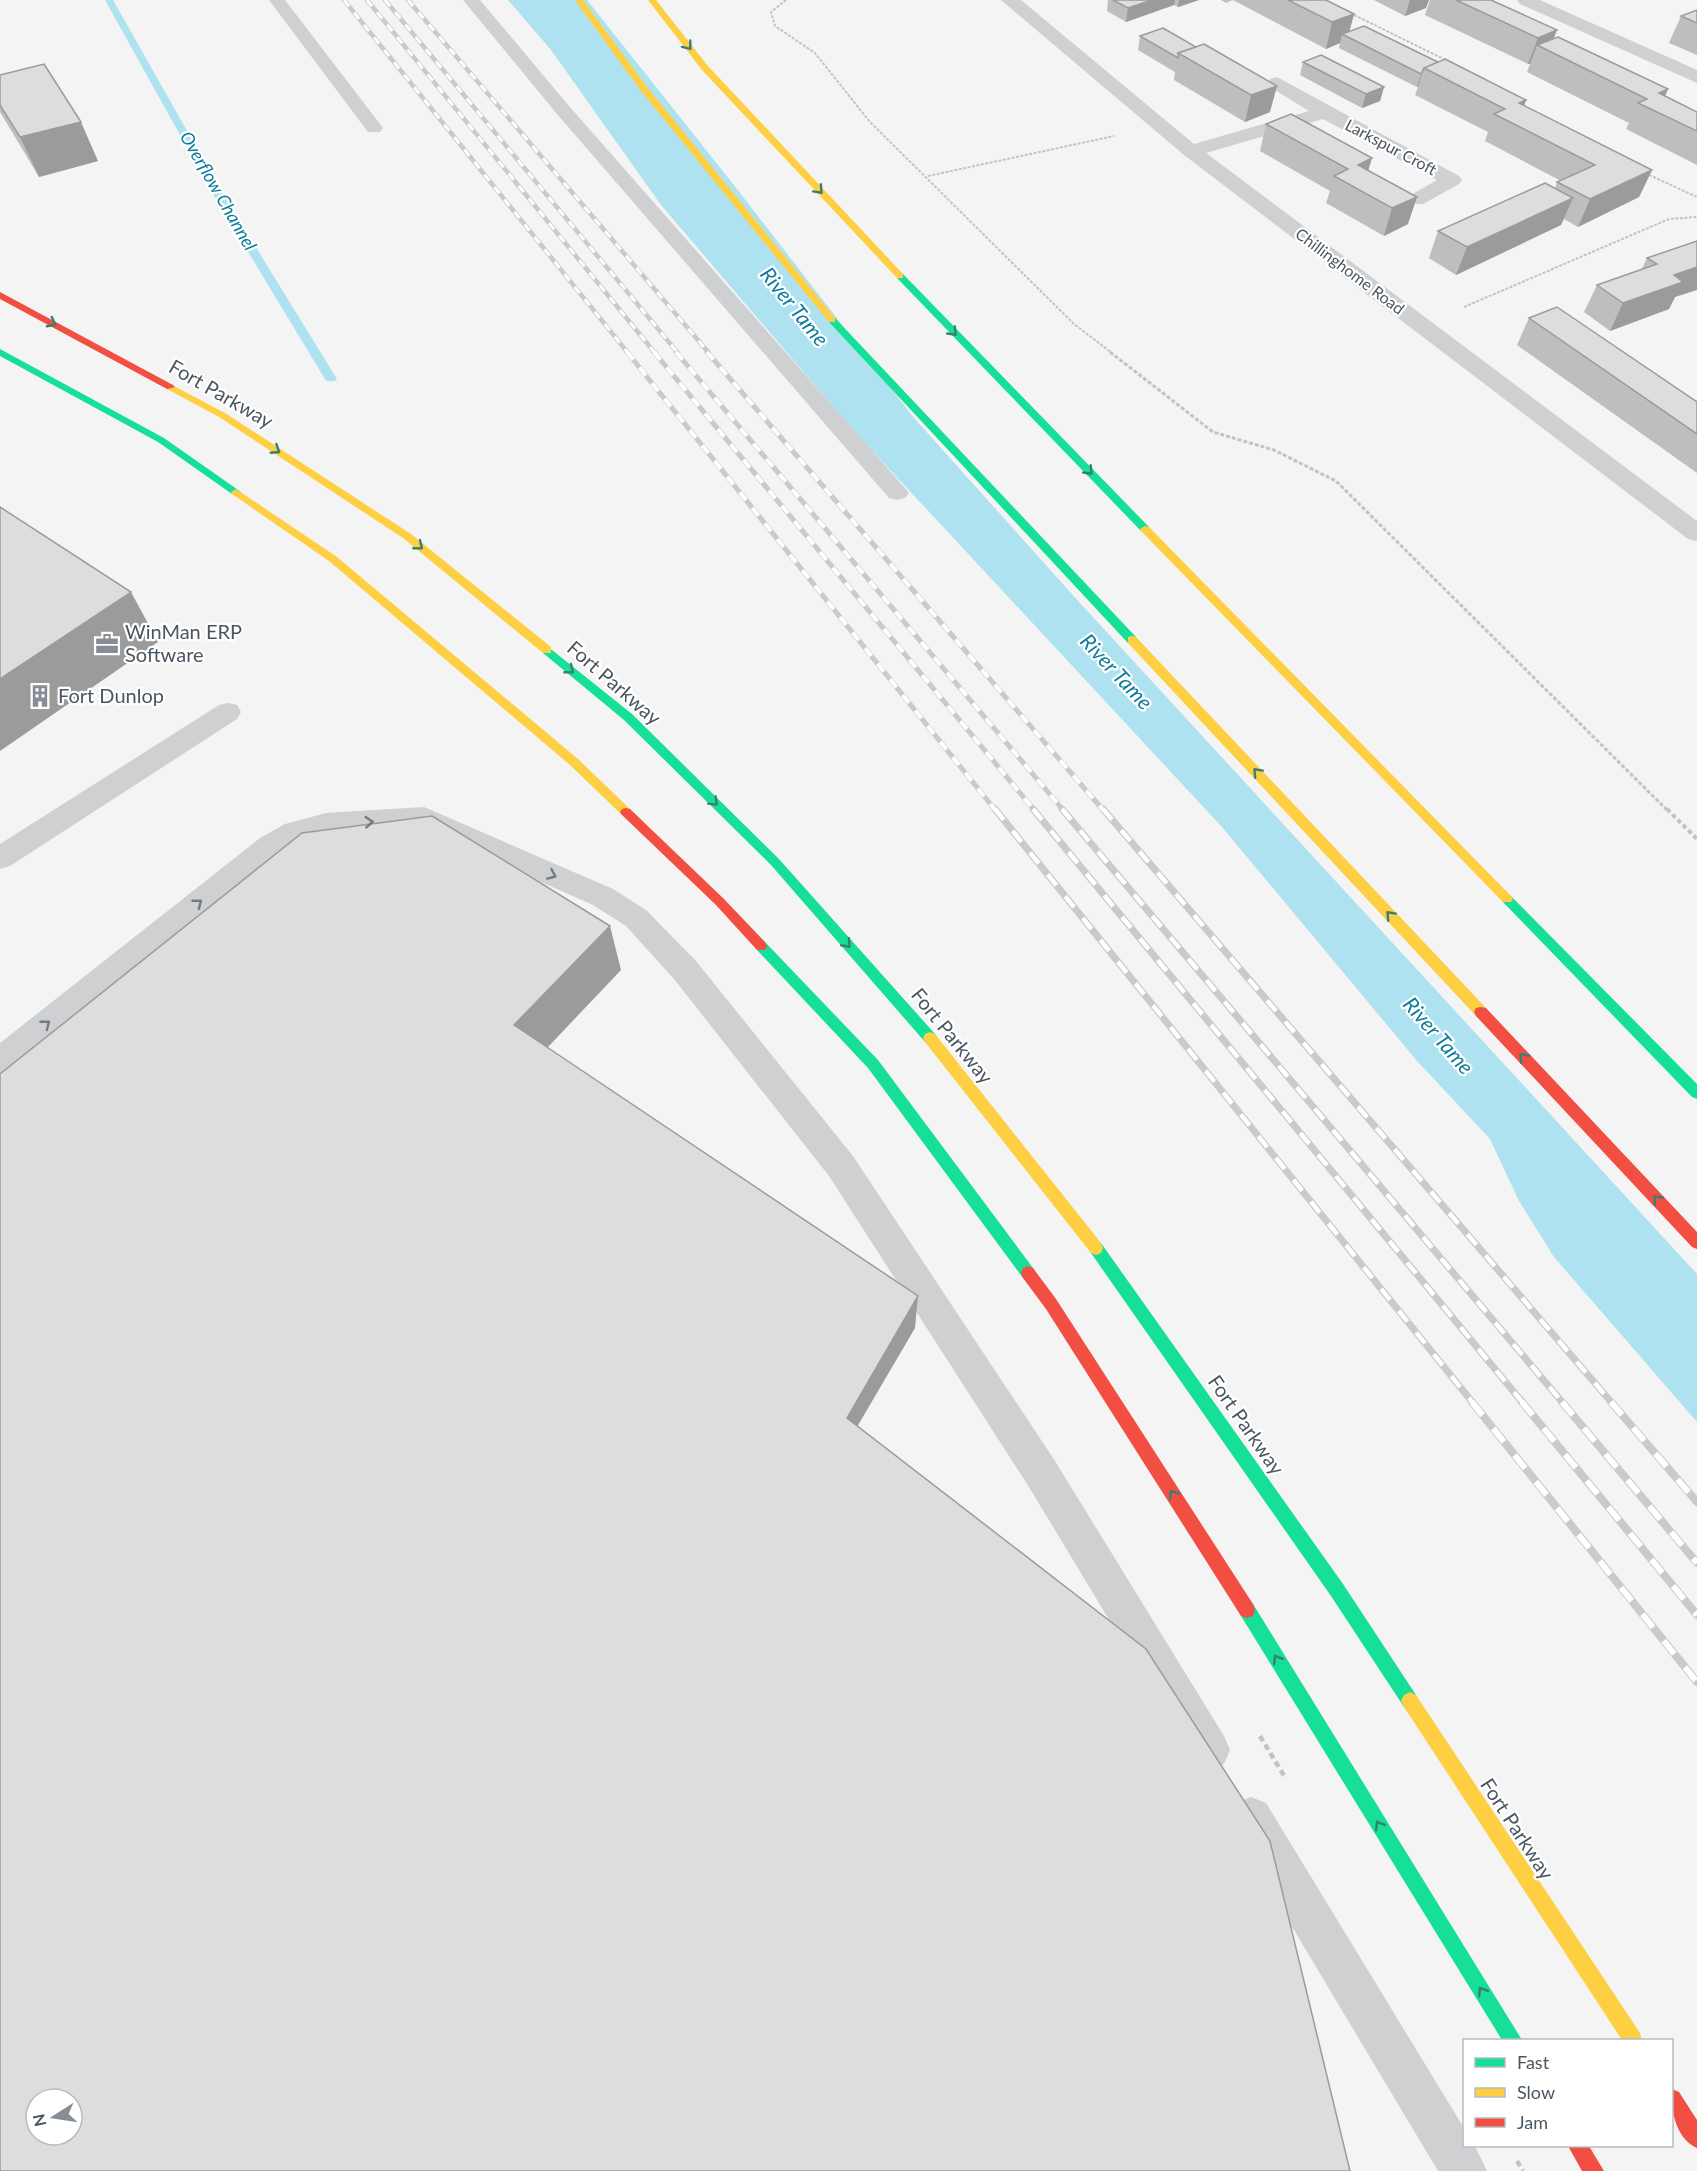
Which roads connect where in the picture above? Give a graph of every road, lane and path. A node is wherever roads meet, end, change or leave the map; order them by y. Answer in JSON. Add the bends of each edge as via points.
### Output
{"nodes":[{"id":1,"x":277,"y":0,"type":"edge"},
{"id":2,"x":471,"y":0,"type":"edge"},
{"id":3,"x":579,"y":0,"type":"edge"},
{"id":4,"x":652,"y":0,"type":"edge"},
{"id":5,"x":786,"y":0,"type":"edge"},
{"id":6,"x":1010,"y":0,"type":"edge"},
{"id":7,"x":1526,"y":0,"type":"edge"},
{"id":8,"x":1343,"y":10,"type":"edge"},
{"id":9,"x":1467,"y":71,"type":"edge"},
{"id":10,"x":1697,"y":77,"type":"edge"},
{"id":11,"x":1276,"y":83,"type":"edge"},
{"id":12,"x":1324,"y":112,"type":"junction"},
{"id":13,"x":1161,"y":126,"type":"junction"},
{"id":14,"x":374,"y":128,"type":"dead end"},
{"id":15,"x":1191,"y":151,"type":"junction"},
{"id":16,"x":1636,"y":168,"type":"edge"},
{"id":17,"x":927,"y":176,"type":"junction"},
{"id":18,"x":1697,"y":197,"type":"edge"},
{"id":19,"x":1416,"y":200,"type":"edge"},
{"id":20,"x":1697,"y":217,"type":"edge"},
{"id":21,"x":0,"y":295,"type":"edge"},
{"id":22,"x":1422,"y":326,"type":"junction"},
{"id":23,"x":0,"y":352,"type":"edge"},
{"id":24,"x":897,"y":493,"type":"dead end"},
{"id":25,"x":1697,"y":533,"type":"edge"},
{"id":26,"x":228,"y":712,"type":"dead end"},
{"id":27,"x":1697,"y":839,"type":"edge"},
{"id":28,"x":0,"y":858,"type":"edge"},
{"id":29,"x":0,"y":1060,"type":"edge"},
{"id":30,"x":1697,"y":1093,"type":"edge"},
{"id":31,"x":1697,"y":1242,"type":"edge"},
{"id":32,"x":1512,"y":2039,"type":"edge"},
{"id":33,"x":1632,"y":2039,"type":"edge"},
{"id":34,"x":1673,"y":2102,"type":"edge"},
{"id":35,"x":1697,"y":2138,"type":"edge"},
{"id":36,"x":1579,"y":2147,"type":"edge"},
{"id":37,"x":1464,"y":2171,"type":"edge"},
{"id":38,"x":1594,"y":2171,"type":"edge"}],
"edges":[{"from":1,"to":14,"type":"lane"},
{"from":2,"to":24,"type":"lane"},
{"from":31,"to":3,"type":"main road","one_way":true,"via":[[838,327],[644,89]]},
{"from":4,"to":30,"type":"main road","one_way":true,"via":[[705,68],[918,296]]},
{"from":5,"to":17,"type":"path","via":[[771,12],[775,26],[815,53],[870,122]]},
{"from":6,"to":13,"type":"street","name":"Chillinghome Road"},
{"from":7,"to":10,"type":"street"},
{"from":8,"to":9,"type":"path"},
{"from":11,"to":12,"type":"street","name":"Larkspur Croft"},
{"from":12,"to":15,"type":"street","name":"Larkspur Croft"},
{"from":12,"to":19,"type":"street","name":"Larkspur Croft","via":[[1452,180]]},
{"from":13,"to":15,"type":"street","name":"Chillinghome Road"},
{"from":13,"to":17,"type":"path"},
{"from":15,"to":22,"type":"street","name":"Chillinghome Road"},
{"from":16,"to":18,"type":"path"},
{"from":17,"to":27,"type":"path","via":[[1074,324],[1213,432],[1274,450],[1336,481]]},
{"from":20,"to":22,"type":"path","via":[[1669,219]]},
{"from":21,"to":33,"type":"main road","name":"Fort Parkway","one_way":true,"via":[[222,415],[407,536],[628,717],[775,862],[926,1033],[1116,1274],[1337,1590]]},
{"from":22,"to":25,"type":"street","name":"Chillinghome Road"},
{"from":32,"to":23,"type":"main road","one_way":true,"via":[[1052,1304],[873,1065],[720,902],[574,762],[333,559],[161,440]]},
{"from":26,"to":28,"type":"lane"},
{"from":29,"to":37,"type":"lane","one_way":true,"via":[[270,846],[295,832],[326,824],[424,818],[603,897],[636,918],[685,970],[841,1166],[1042,1474]]},
{"from":34,"to":35,"type":"main road"},
{"from":36,"to":38,"type":"main road"}]}
